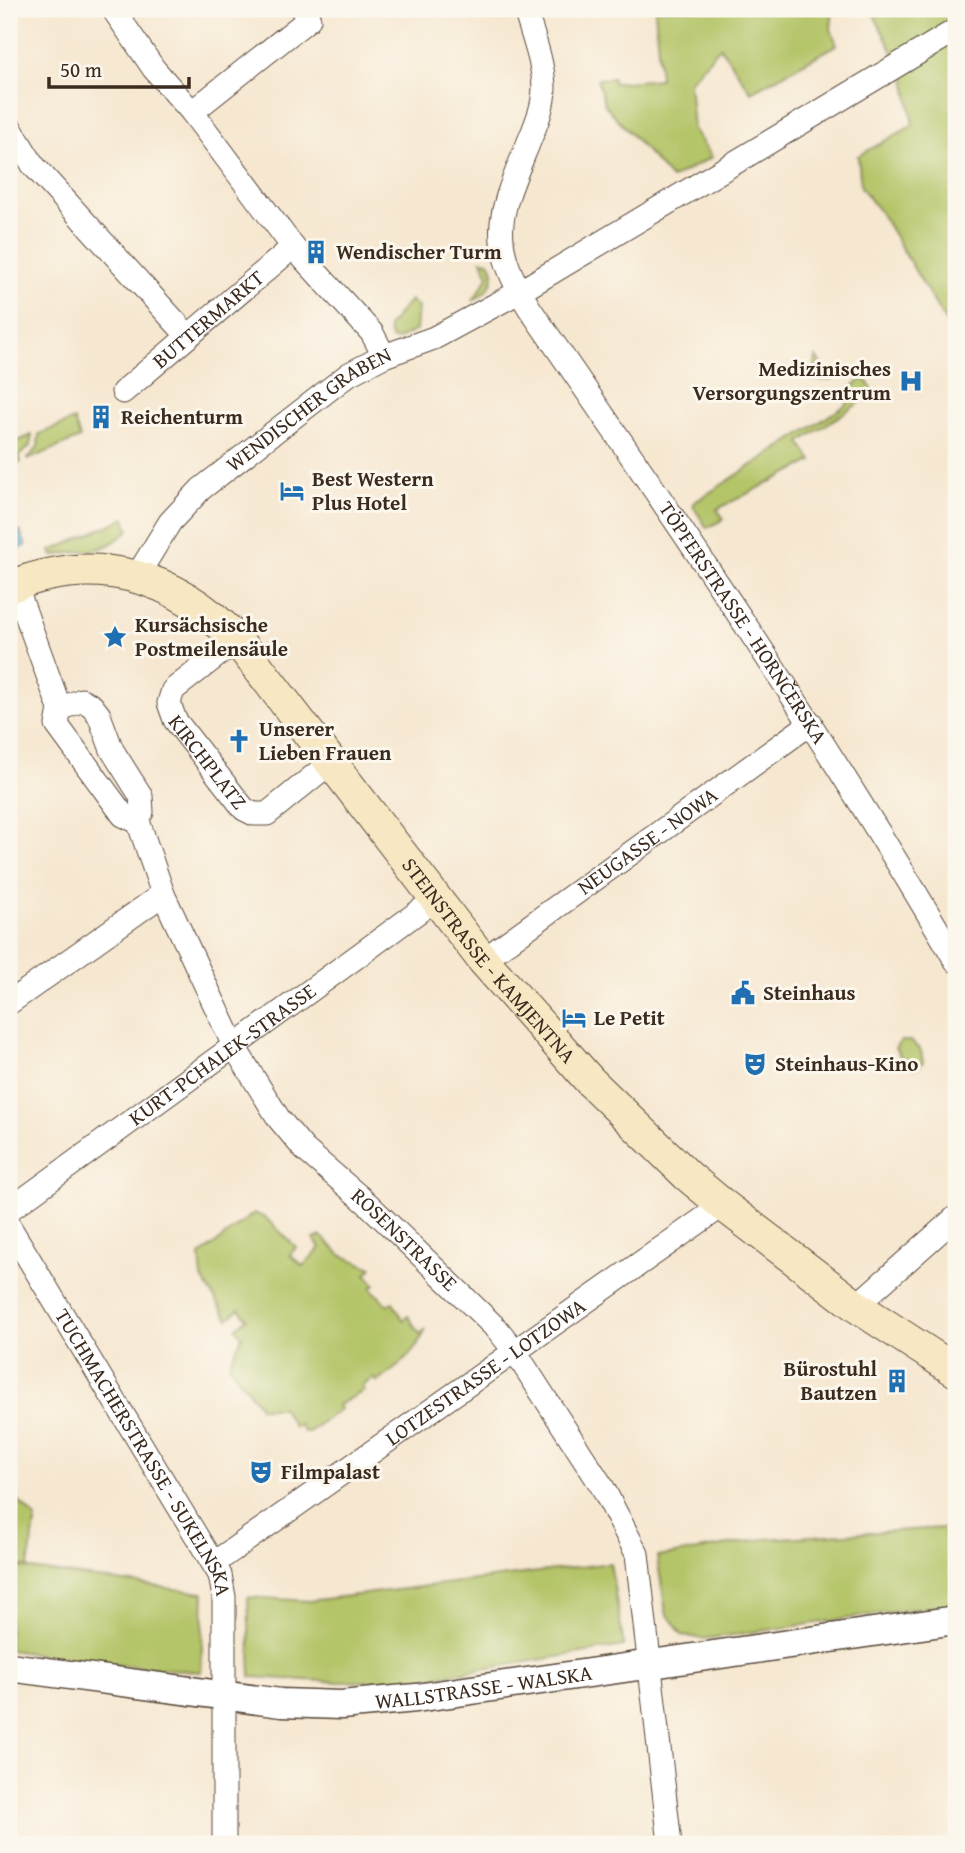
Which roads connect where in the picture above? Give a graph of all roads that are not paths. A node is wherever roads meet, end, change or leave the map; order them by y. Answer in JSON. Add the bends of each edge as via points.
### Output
{"nodes":[{"id":1,"x":113,"y":9,"type":"edge"},
{"id":2,"x":525,"y":9,"type":"edge"},
{"id":3,"x":306,"y":14,"type":"edge"},
{"id":4,"x":956,"y":30,"type":"edge"},
{"id":5,"x":192,"y":112,"type":"junction"},
{"id":6,"x":9,"y":126,"type":"edge"},
{"id":7,"x":293,"y":247,"type":"junction"},
{"id":8,"x":519,"y":292,"type":"junction"},
{"id":9,"x":188,"y":336,"type":"junction"},
{"id":10,"x":384,"y":356,"type":"junction"},
{"id":11,"x":123,"y":391,"type":"dead end"},
{"id":12,"x":137,"y":576,"type":"junction"},
{"id":13,"x":12,"y":586,"type":"edge"},
{"id":14,"x":237,"y":640,"type":"junction"},
{"id":15,"x":60,"y":709,"type":"junction"},
{"id":16,"x":811,"y":723,"type":"junction"},
{"id":17,"x":331,"y":762,"type":"junction"},
{"id":18,"x":137,"y":818,"type":"junction"},
{"id":19,"x":163,"y":894,"type":"junction"},
{"id":20,"x":436,"y":899,"type":"junction"},
{"id":21,"x":483,"y":960,"type":"junction"},
{"id":22,"x":956,"y":961,"type":"edge"},
{"id":23,"x":9,"y":1003,"type":"edge"},
{"id":24,"x":235,"y":1048,"type":"junction"},
{"id":25,"x":723,"y":1205,"type":"junction"},
{"id":26,"x":9,"y":1210,"type":"edge"},
{"id":27,"x":956,"y":1217,"type":"edge"},
{"id":28,"x":9,"y":1226,"type":"edge"},
{"id":29,"x":865,"y":1312,"type":"junction"},
{"id":30,"x":514,"y":1350,"type":"junction"},
{"id":31,"x":956,"y":1371,"type":"edge"},
{"id":32,"x":214,"y":1563,"type":"junction"},
{"id":33,"x":956,"y":1620,"type":"edge"},
{"id":34,"x":649,"y":1665,"type":"junction"},
{"id":35,"x":9,"y":1667,"type":"edge"},
{"id":36,"x":224,"y":1694,"type":"junction"},
{"id":37,"x":224,"y":1844,"type":"edge"},
{"id":38,"x":670,"y":1844,"type":"edge"}],
"edges":[{"from":1,"to":5,"type":"street","via":[[153,69]]},
{"from":2,"to":8,"type":"street","name":"TÖPFERSTRASSE - HORNČERSKA","via":[[544,88],[540,114],[506,195],[500,228],[505,262]]},
{"from":3,"to":5,"type":"street"},
{"from":4,"to":8,"type":"street","name":"WENDISCHER GRABEN"},
{"from":5,"to":7,"type":"street"},
{"from":6,"to":9,"type":"street","via":[[33,164]]},
{"from":7,"to":9,"type":"street","name":"BUTTERMARKT"},
{"from":7,"to":10,"type":"street","via":[[372,333]]},
{"from":8,"to":10,"type":"street","name":"WENDISCHER GRABEN","via":[[434,338]]},
{"from":8,"to":16,"type":"street","name":"TÖPFERSTRASSE - HORNČERSKA"},
{"from":9,"to":11,"type":"street","name":"BUTTERMARKT"},
{"from":10,"to":12,"type":"street","name":"WENDISCHER GRABEN","via":[[349,374],[201,489],[170,522]]},
{"from":12,"to":13,"type":"main road","name":"STEINSTRASSE - KAMJENTNA","via":[[99,570],[58,572]]},
{"from":12,"to":14,"type":"main road","name":"STEINSTRASSE - KAMJENTNA","via":[[195,602]]},
{"from":13,"to":15,"type":"street"},
{"from":14,"to":17,"type":"main road","name":"STEINSTRASSE - KAMJENTNA"},
{"from":14,"to":17,"type":"street","name":"KIRCHPLATZ","via":[[173,690],[169,704],[175,720],[244,809],[254,814],[267,814]]},
{"from":15,"to":18,"type":"street","via":[[56,718],[62,733],[123,815]]},
{"from":15,"to":18,"type":"street","name":"ROSENSTRASSE","via":[[76,701],[92,706],[141,796],[142,812]]},
{"from":16,"to":21,"type":"street","name":"NEUGASSE - NOWA"},
{"from":16,"to":22,"type":"street","name":"TÖPFERSTRASSE - HORNČERSKA"},
{"from":17,"to":20,"type":"main road","name":"STEINSTRASSE - KAMJENTNA"},
{"from":18,"to":19,"type":"street","name":"ROSENSTRASSE"},
{"from":19,"to":23,"type":"street"},
{"from":19,"to":24,"type":"street","name":"ROSENSTRASSE"},
{"from":20,"to":21,"type":"main road","name":"STEINSTRASSE - KAMJENTNA"},
{"from":20,"to":24,"type":"street","name":"KURT-PCHALEK-STRASSE"},
{"from":21,"to":25,"type":"main road","name":"STEINSTRASSE - KAMJENTNA","via":[[590,1081]]},
{"from":24,"to":26,"type":"street","name":"KURT-PCHALEK-STRASSE"},
{"from":24,"to":30,"type":"street","name":"ROSENSTRASSE","via":[[272,1109],[304,1149],[369,1205]]},
{"from":25,"to":29,"type":"main road","name":"STEINSTRASSE - KAMJENTNA"},
{"from":25,"to":30,"type":"street","name":"LOTZESTRASSE - LOTZOWA"},
{"from":27,"to":29,"type":"street"},
{"from":28,"to":32,"type":"street","name":"TUCHMACHERSTRASSE - SUKELNSKA"},
{"from":29,"to":31,"type":"main road","name":"STEINSTRASSE - KAMJENTNA"},
{"from":30,"to":32,"type":"street","name":"LOTZESTRASSE - LOTZOWA"},
{"from":30,"to":34,"type":"street","name":"ROSENSTRASSE","via":[[596,1477],[636,1554]]},
{"from":32,"to":36,"type":"street","name":"TUCHMACHERSTRASSE - SUKELNSKA","via":[[224,1597]]},
{"from":33,"to":34,"type":"street","name":"WALLSTRASSE - WALSKA"},
{"from":34,"to":36,"type":"street","name":"WALLSTRASSE - WALSKA","via":[[341,1705],[281,1703]]},
{"from":34,"to":38,"type":"street","name":"ROSENSTRASSE"},
{"from":35,"to":36,"type":"street","name":"WALLSTRASSE - WALSKA"},
{"from":36,"to":37,"type":"street","name":"TUCHMACHERSTRASSE - SUKELNSKA"}]}
